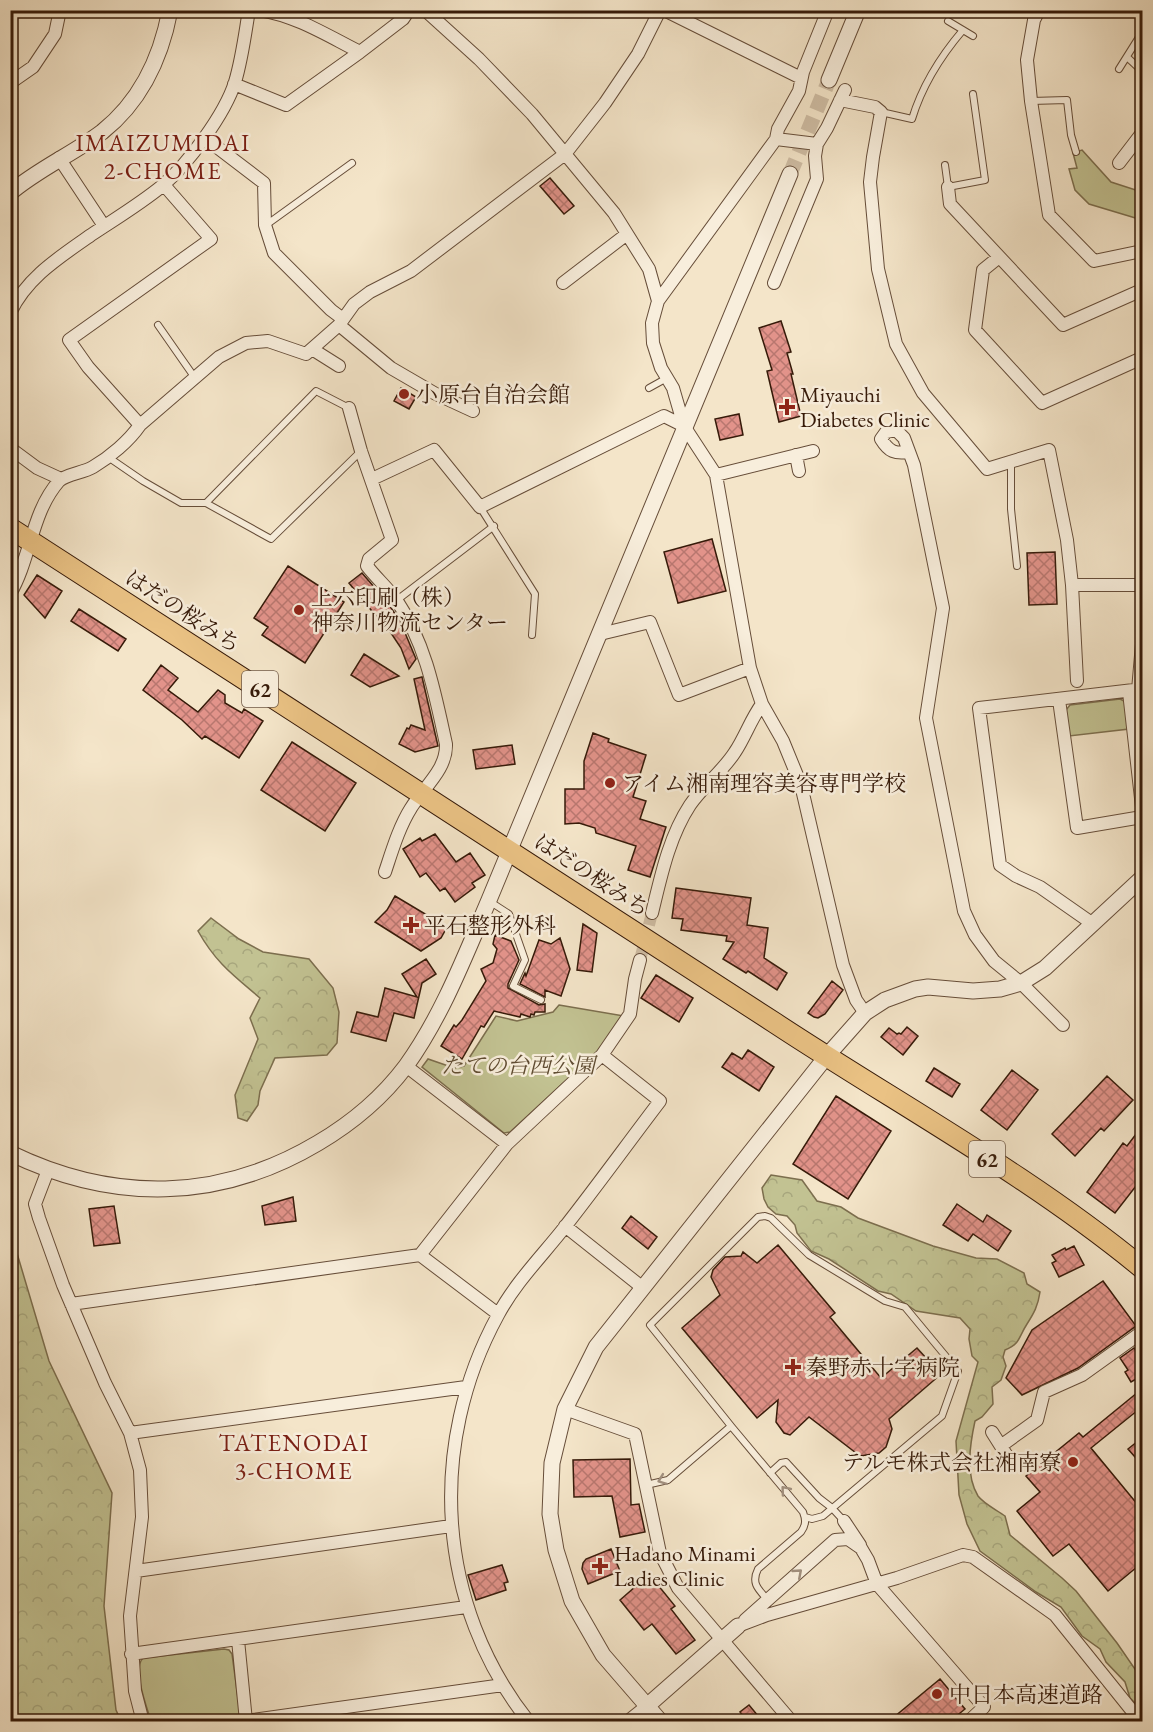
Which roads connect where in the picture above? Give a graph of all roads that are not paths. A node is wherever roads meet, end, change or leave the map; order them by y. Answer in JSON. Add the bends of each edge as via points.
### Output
{"nodes":[{"id":1,"x":60,"y":10,"type":"edge"},
{"id":2,"x":170,"y":10,"type":"edge"},
{"id":3,"x":249,"y":10,"type":"edge"},
{"id":4,"x":261,"y":10,"type":"edge"},
{"id":5,"x":410,"y":10,"type":"edge"},
{"id":6,"x":425,"y":10,"type":"edge"},
{"id":7,"x":662,"y":10,"type":"edge"},
{"id":8,"x":828,"y":10,"type":"edge"},
{"id":9,"x":858,"y":10,"type":"edge"},
{"id":10,"x":1039,"y":10,"type":"edge"},
{"id":11,"x":948,"y":21,"type":"dead end"},
{"id":12,"x":963,"y":30,"type":"junction"},
{"id":13,"x":1141,"y":34,"type":"dead end"},
{"id":14,"x":973,"y":36,"type":"dead end"},
{"id":15,"x":360,"y":52,"type":"junction"},
{"id":16,"x":1127,"y":57,"type":"junction"},
{"id":17,"x":1119,"y":69,"type":"dead end"},
{"id":18,"x":1143,"y":71,"type":"edge"},
{"id":19,"x":801,"y":78,"type":"junction"},
{"id":20,"x":829,"y":80,"type":"tunnel mouth"},
{"id":21,"x":10,"y":83,"type":"edge"},
{"id":22,"x":234,"y":84,"type":"junction"},
{"id":23,"x":973,"y":94,"type":"dead end"},
{"id":24,"x":1031,"y":102,"type":"junction"},
{"id":25,"x":881,"y":112,"type":"junction"},
{"id":26,"x":1143,"y":133,"type":"edge"},
{"id":27,"x":205,"y":138,"type":"junction"},
{"id":28,"x":776,"y":139,"type":"junction"},
{"id":29,"x":817,"y":144,"type":"junction"},
{"id":30,"x":1076,"y":152,"type":"dead end"},
{"id":31,"x":565,"y":154,"type":"junction"},
{"id":32,"x":59,"y":158,"type":"junction"},
{"id":33,"x":352,"y":163,"type":"dead end"},
{"id":34,"x":1119,"y":163,"type":"dead end"},
{"id":35,"x":945,"y":165,"type":"dead end"},
{"id":36,"x":790,"y":174,"type":"tunnel mouth"},
{"id":37,"x":164,"y":185,"type":"junction"},
{"id":38,"x":948,"y":187,"type":"junction"},
{"id":39,"x":10,"y":193,"type":"edge"},
{"id":40,"x":266,"y":225,"type":"junction"},
{"id":41,"x":104,"y":226,"type":"junction"},
{"id":42,"x":627,"y":234,"type":"junction"},
{"id":43,"x":1143,"y":251,"type":"edge"},
{"id":44,"x":999,"y":257,"type":"junction"},
{"id":45,"x":564,"y":283,"type":"dead end"},
{"id":46,"x":774,"y":283,"type":"dead end"},
{"id":47,"x":1143,"y":290,"type":"edge"},
{"id":48,"x":658,"y":301,"type":"junction"},
{"id":49,"x":10,"y":313,"type":"edge"},
{"id":50,"x":341,"y":322,"type":"junction"},
{"id":51,"x":158,"y":325,"type":"dead end"},
{"id":52,"x":312,"y":348,"type":"junction"},
{"id":53,"x":1143,"y":358,"type":"edge"},
{"id":54,"x":339,"y":366,"type":"dead end"},
{"id":55,"x":195,"y":378,"type":"junction"},
{"id":56,"x":667,"y":378,"type":"junction"},
{"id":57,"x":649,"y":388,"type":"dead end"},
{"id":58,"x":349,"y":408,"type":"joint"},
{"id":59,"x":473,"y":411,"type":"dead end"},
{"id":60,"x":141,"y":425,"type":"junction"},
{"id":61,"x":684,"y":426,"type":"junction"},
{"id":62,"x":10,"y":448,"type":"edge"},
{"id":63,"x":361,"y":451,"type":"junction"},
{"id":64,"x":813,"y":451,"type":"dead end"},
{"id":65,"x":909,"y":452,"type":"dead end"},
{"id":66,"x":796,"y":455,"type":"junction"},
{"id":67,"x":107,"y":457,"type":"junction"},
{"id":68,"x":1011,"y":461,"type":"junction"},
{"id":69,"x":799,"y":471,"type":"dead end"},
{"id":70,"x":716,"y":475,"type":"junction"},
{"id":71,"x":61,"y":479,"type":"junction"},
{"id":72,"x":372,"y":479,"type":"junction"},
{"id":73,"x":206,"y":503,"type":"junction"},
{"id":74,"x":480,"y":507,"type":"junction"},
{"id":75,"x":494,"y":526,"type":"junction"},
{"id":76,"x":10,"y":528,"type":"edge"},
{"id":77,"x":32,"y":542,"type":"junction"},
{"id":78,"x":1017,"y":566,"type":"dead end"},
{"id":79,"x":1072,"y":585,"type":"junction"},
{"id":80,"x":1143,"y":585,"type":"edge"},
{"id":81,"x":10,"y":594,"type":"edge"},
{"id":82,"x":396,"y":600,"type":"junction"},
{"id":83,"x":600,"y":633,"type":"junction"},
{"id":84,"x":532,"y":635,"type":"dead end"},
{"id":85,"x":1143,"y":644,"type":"edge"},
{"id":86,"x":750,"y":668,"type":"junction"},
{"id":87,"x":1077,"y":681,"type":"dead end"},
{"id":88,"x":1137,"y":690,"type":"edge"},
{"id":89,"x":1059,"y":700,"type":"junction"},
{"id":90,"x":762,"y":704,"type":"junction"},
{"id":91,"x":421,"y":794,"type":"junction"},
{"id":92,"x":1143,"y":807,"type":"edge"},
{"id":93,"x":1143,"y":817,"type":"edge"},
{"id":94,"x":510,"y":850,"type":"junction"},
{"id":95,"x":385,"y":872,"type":"dead end"},
{"id":96,"x":1143,"y":878,"type":"edge"},
{"id":97,"x":489,"y":900,"type":"junction"},
{"id":98,"x":652,"y":913,"type":"tunnel mouth"},
{"id":99,"x":1094,"y":924,"type":"junction"},
{"id":100,"x":640,"y":960,"type":"tunnel mouth"},
{"id":101,"x":1021,"y":983,"type":"junction"},
{"id":102,"x":541,"y":1000,"type":"dead end"},
{"id":103,"x":865,"y":1012,"type":"junction"},
{"id":104,"x":1063,"y":1025,"type":"dead end"},
{"id":105,"x":602,"y":1055,"type":"junction"},
{"id":106,"x":826,"y":1057,"type":"junction"},
{"id":107,"x":406,"y":1066,"type":"junction"},
{"id":108,"x":507,"y":1144,"type":"junction"},
{"id":109,"x":10,"y":1153,"type":"edge"},
{"id":110,"x":48,"y":1170,"type":"junction"},
{"id":111,"x":565,"y":1226,"type":"junction"},
{"id":112,"x":420,"y":1255,"type":"junction"},
{"id":113,"x":1143,"y":1268,"type":"edge"},
{"id":114,"x":643,"y":1288,"type":"junction"},
{"id":115,"x":71,"y":1304,"type":"junction"},
{"id":116,"x":498,"y":1314,"type":"junction"},
{"id":117,"x":1143,"y":1332,"type":"edge"},
{"id":118,"x":466,"y":1387,"type":"junction"},
{"id":119,"x":565,"y":1409,"type":"junction"},
{"id":120,"x":731,"y":1426,"type":"junction"},
{"id":121,"x":992,"y":1432,"type":"dead end"},
{"id":122,"x":130,"y":1433,"type":"junction"},
{"id":123,"x":1002,"y":1445,"type":"junction"},
{"id":124,"x":1009,"y":1459,"type":"dead end"},
{"id":125,"x":770,"y":1473,"type":"junction"},
{"id":126,"x":645,"y":1486,"type":"junction"},
{"id":127,"x":832,"y":1508,"type":"junction"},
{"id":128,"x":805,"y":1517,"type":"junction"},
{"id":129,"x":844,"y":1521,"type":"joint"},
{"id":130,"x":451,"y":1526,"type":"junction"},
{"id":131,"x":865,"y":1552,"type":"junction"},
{"id":132,"x":136,"y":1571,"type":"junction"},
{"id":133,"x":877,"y":1584,"type":"junction"},
{"id":134,"x":767,"y":1599,"type":"junction"},
{"id":135,"x":466,"y":1607,"type":"junction"},
{"id":136,"x":738,"y":1626,"type":"junction"},
{"id":137,"x":723,"y":1639,"type":"junction"},
{"id":138,"x":238,"y":1640,"type":"junction"},
{"id":139,"x":131,"y":1654,"type":"junction"},
{"id":140,"x":503,"y":1685,"type":"junction"},
{"id":141,"x":647,"y":1706,"type":"junction"},
{"id":142,"x":143,"y":1722,"type":"edge"},
{"id":143,"x":529,"y":1722,"type":"edge"},
{"id":144,"x":627,"y":1722,"type":"edge"},
{"id":145,"x":661,"y":1722,"type":"edge"},
{"id":146,"x":792,"y":1722,"type":"edge"},
{"id":147,"x":968,"y":1722,"type":"edge"},
{"id":148,"x":1141,"y":1722,"type":"edge"}],
"edges":[{"from":1,"to":21,"type":"street","via":[[55,34],[33,67]]},
{"from":2,"to":32,"type":"street","via":[[157,61],[126,111],[101,133]]},
{"from":3,"to":22,"type":"street"},
{"from":4,"to":15,"type":"street","via":[[301,22]]},
{"from":5,"to":15,"type":"street"},
{"from":6,"to":31,"type":"street","via":[[479,59]]},
{"from":7,"to":19,"type":"street"},
{"from":7,"to":31,"type":"street","via":[[605,103]]},
{"from":8,"to":19,"type":"street"},
{"from":9,"to":20,"type":"street"},
{"from":10,"to":24,"type":"street","via":[[1027,60]]},
{"from":11,"to":12,"type":"lane"},
{"from":12,"to":14,"type":"lane"},
{"from":12,"to":25,"type":"lane","via":[[946,49],[919,96],[912,119]]},
{"from":13,"to":16,"type":"lane"},
{"from":15,"to":22,"type":"street","via":[[286,105]]},
{"from":16,"to":17,"type":"lane"},
{"from":16,"to":18,"type":"lane"},
{"from":19,"to":28,"type":"street","via":[[799,91]]},
{"from":22,"to":27,"type":"street"},
{"from":23,"to":38,"type":"lane","via":[[985,180]]},
{"from":24,"to":30,"type":"lane","via":[[1067,100]]},
{"from":24,"to":43,"type":"street","via":[[1049,215],[1094,261]]},
{"from":25,"to":29,"type":"street","via":[[843,95]]},
{"from":25,"to":68,"type":"street","via":[[870,182],[878,269],[896,344],[922,393],[987,469]]},
{"from":26,"to":34,"type":"street"},
{"from":27,"to":37,"type":"street"},
{"from":27,"to":40,"type":"street","via":[[264,183]]},
{"from":28,"to":29,"type":"street"},
{"from":28,"to":48,"type":"street"},
{"from":29,"to":46,"type":"street","via":[[817,179]]},
{"from":31,"to":42,"type":"street"},
{"from":31,"to":50,"type":"street","via":[[411,271],[354,304]]},
{"from":32,"to":39,"type":"street"},
{"from":32,"to":41,"type":"street"},
{"from":33,"to":40,"type":"lane"},
{"from":35,"to":38,"type":"lane"},
{"from":36,"to":61,"type":"street"},
{"from":37,"to":41,"type":"street"},
{"from":37,"to":60,"type":"street","via":[[211,239],[69,340]]},
{"from":38,"to":44,"type":"street","via":[[950,204]]},
{"from":40,"to":50,"type":"street","via":[[274,253]]},
{"from":41,"to":49,"type":"street","via":[[49,265],[28,286]]},
{"from":42,"to":45,"type":"street"},
{"from":42,"to":48,"type":"street","via":[[649,269]]},
{"from":44,"to":47,"type":"street","via":[[1063,325]]},
{"from":44,"to":53,"type":"street","via":[[983,270],[975,330],[1042,404]]},
{"from":48,"to":56,"type":"street","via":[[652,324],[653,343]]},
{"from":50,"to":52,"type":"street"},
{"from":50,"to":59,"type":"street","via":[[391,368]]},
{"from":51,"to":55,"type":"lane"},
{"from":52,"to":54,"type":"street"},
{"from":52,"to":55,"type":"street","via":[[306,354],[268,341],[246,343],[219,357]]},
{"from":55,"to":60,"type":"street"},
{"from":56,"to":57,"type":"lane"},
{"from":56,"to":61,"type":"street"},
{"from":58,"to":63,"type":"street"},
{"from":58,"to":73,"type":"lane","via":[[316,391]]},
{"from":60,"to":67,"type":"street"},
{"from":61,"to":70,"type":"street"},
{"from":61,"to":74,"type":"street","via":[[664,416]]},
{"from":61,"to":83,"type":"street"},
{"from":62,"to":71,"type":"street","via":[[37,468]]},
{"from":63,"to":72,"type":"street"},
{"from":63,"to":73,"type":"lane","via":[[271,539]]},
{"from":64,"to":66,"type":"street"},
{"from":65,"to":101,"type":"street","via":[[920,488],[943,608],[926,718],[964,911],[994,961]]},
{"from":66,"to":69,"type":"street"},
{"from":66,"to":70,"type":"street"},
{"from":67,"to":71,"type":"street","via":[[92,468]]},
{"from":67,"to":73,"type":"lane","via":[[181,503]]},
{"from":68,"to":78,"type":"lane"},
{"from":68,"to":79,"type":"street","via":[[1050,450]]},
{"from":70,"to":86,"type":"street"},
{"from":71,"to":77,"type":"street","via":[[41,508]]},
{"from":72,"to":74,"type":"street","via":[[434,450]]},
{"from":72,"to":82,"type":"street","via":[[392,540],[369,559],[367,566]]},
{"from":74,"to":75,"type":"lane"},
{"from":75,"to":82,"type":"lane"},
{"from":75,"to":84,"type":"lane","via":[[536,594]]},
{"from":76,"to":77,"type":"main road","name":"はだの桜みち","number":"62"},
{"from":77,"to":81,"type":"street"},
{"from":77,"to":91,"type":"main road","name":"はだの桜みち","number":"62"},
{"from":79,"to":80,"type":"street"},
{"from":79,"to":87,"type":"street"},
{"from":82,"to":91,"type":"street","via":[[427,663],[446,744],[446,754]]},
{"from":83,"to":86,"type":"street","via":[[650,622],[679,695]]},
{"from":83,"to":94,"type":"street"},
{"from":85,"to":88,"type":"street"},
{"from":86,"to":90,"type":"street"},
{"from":88,"to":89,"type":"street"},
{"from":88,"to":92,"type":"street"},
{"from":89,"to":93,"type":"street","via":[[1077,828]]},
{"from":89,"to":99,"type":"street","via":[[979,708],[1000,866],[1040,887]]},
{"from":90,"to":98,"type":"street","via":[[734,754],[691,804],[676,831]]},
{"from":90,"to":103,"type":"street","via":[[801,785],[843,964],[852,992]]},
{"from":91,"to":94,"type":"main road","name":"はだの桜みち","number":"62"},
{"from":91,"to":95,"type":"street","via":[[410,808]]},
{"from":94,"to":97,"type":"street"},
{"from":94,"to":106,"type":"main road","name":"はだの桜みち","number":"62"},
{"from":96,"to":99,"type":"street"},
{"from":97,"to":102,"type":"lane","via":[[509,914],[525,960],[513,986]]},
{"from":97,"to":107,"type":"street","via":[[441,1008]]},
{"from":99,"to":101,"type":"street","via":[[1045,968]]},
{"from":100,"to":105,"type":"street","via":[[630,1014]]},
{"from":101,"to":103,"type":"street","via":[[973,991],[915,989]]},
{"from":101,"to":104,"type":"street"},
{"from":103,"to":106,"type":"street"},
{"from":105,"to":108,"type":"street"},
{"from":105,"to":111,"type":"street","via":[[660,1101]]},
{"from":106,"to":113,"type":"main road","name":"はだの桜みち","number":"62","via":[[1061,1205]]},
{"from":106,"to":114,"type":"street"},
{"from":107,"to":108,"type":"street"},
{"from":107,"to":110,"type":"street","via":[[379,1098],[339,1130],[298,1155],[249,1176],[189,1188],[147,1190],[105,1185]]},
{"from":108,"to":112,"type":"street"},
{"from":109,"to":110,"type":"street"},
{"from":110,"to":115,"type":"street","via":[[35,1204]]},
{"from":111,"to":114,"type":"street"},
{"from":111,"to":116,"type":"street"},
{"from":112,"to":115,"type":"street"},
{"from":112,"to":116,"type":"street"},
{"from":114,"to":119,"type":"street","via":[[596,1347]]},
{"from":115,"to":122,"type":"street"},
{"from":116,"to":118,"type":"street"},
{"from":117,"to":123,"type":"street","via":[[1082,1375],[1044,1392],[1037,1420]]},
{"from":118,"to":122,"type":"street"},
{"from":118,"to":130,"type":"street","via":[[451,1470]]},
{"from":119,"to":126,"type":"street","via":[[635,1434]]},
{"from":119,"to":141,"type":"street","via":[[552,1463],[550,1514],[556,1550],[572,1601],[603,1655]]},
{"from":120,"to":125,"type":"lane"},
{"from":120,"to":126,"type":"lane","one_way":true,"via":[[668,1480]]},
{"from":120,"to":127,"type":"lane","via":[[650,1326],[758,1217],[765,1216],[777,1222],[809,1255],[885,1300],[905,1307],[958,1371],[942,1416]]},
{"from":121,"to":123,"type":"street"},
{"from":122,"to":132,"type":"street","via":[[140,1470],[142,1517]]},
{"from":123,"to":124,"type":"street"},
{"from":125,"to":127,"type":"lane","via":[[786,1462]]},
{"from":128,"to":125,"type":"lane","one_way":true},
{"from":126,"to":137,"type":"street","via":[[660,1553],[678,1588]]},
{"from":127,"to":128,"type":"lane","via":[[823,1516]]},
{"from":127,"to":129,"type":"lane"},
{"from":128,"to":134,"type":"lane","via":[[801,1532],[758,1569],[754,1577],[755,1585]]},
{"from":129,"to":131,"type":"street"},
{"from":130,"to":132,"type":"street"},
{"from":130,"to":135,"type":"street"},
{"from":131,"to":133,"type":"street"},
{"from":134,"to":131,"type":"street","one_way":true,"via":[[836,1540],[853,1541]]},
{"from":132,"to":139,"type":"street","via":[[130,1616]]},
{"from":133,"to":136,"type":"street"},
{"from":133,"to":147,"type":"street","via":[[984,1707]]},
{"from":133,"to":148,"type":"street","via":[[963,1555],[973,1557],[1054,1615]]},
{"from":134,"to":136,"type":"street"},
{"from":135,"to":138,"type":"street"},
{"from":135,"to":140,"type":"street"},
{"from":136,"to":137,"type":"street"},
{"from":137,"to":141,"type":"street"},
{"from":137,"to":146,"type":"street"},
{"from":138,"to":139,"type":"street"},
{"from":138,"to":140,"type":"street","via":[[246,1721]]},
{"from":139,"to":142,"type":"street"},
{"from":140,"to":143,"type":"street"},
{"from":141,"to":144,"type":"street"},
{"from":141,"to":145,"type":"street"}]}
